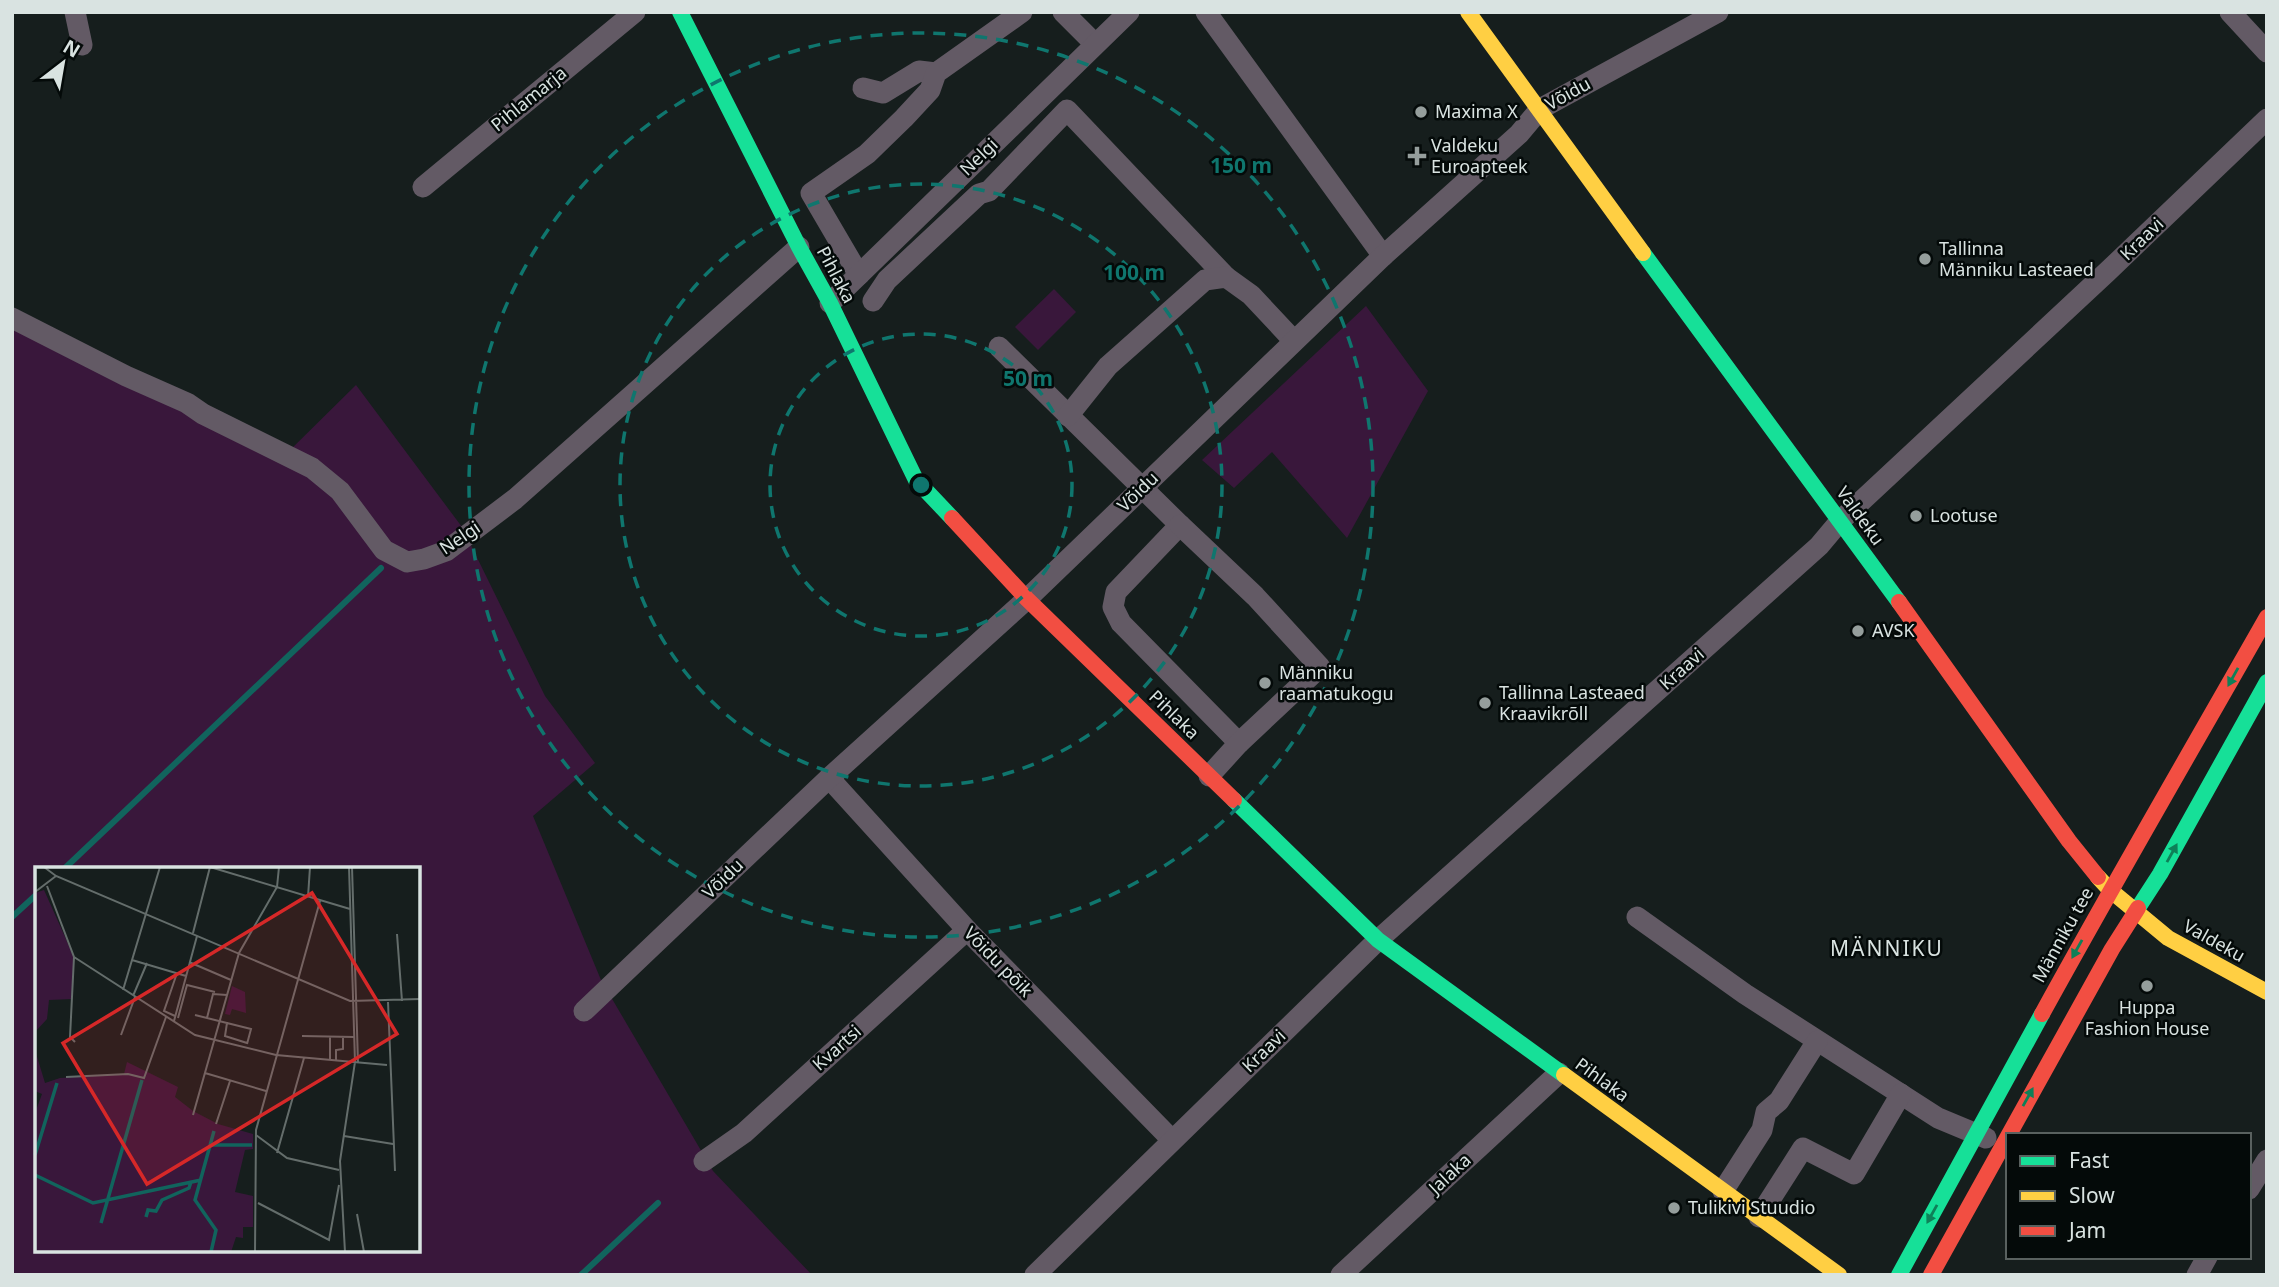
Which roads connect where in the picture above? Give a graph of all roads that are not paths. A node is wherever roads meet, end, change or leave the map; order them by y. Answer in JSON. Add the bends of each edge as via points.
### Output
{"nodes":[{"id":1,"x":75,"y":12,"type":"edge"},
{"id":2,"x":635,"y":12,"type":"edge"},
{"id":3,"x":681,"y":12,"type":"edge"},
{"id":4,"x":1022,"y":12,"type":"edge"},
{"id":5,"x":1063,"y":12,"type":"edge"},
{"id":6,"x":1129,"y":12,"type":"edge"},
{"id":7,"x":1206,"y":12,"type":"edge"},
{"id":8,"x":1468,"y":12,"type":"edge"},
{"id":9,"x":1718,"y":12,"type":"edge"},
{"id":10,"x":2231,"y":12,"type":"edge"},
{"id":11,"x":1095,"y":44,"type":"junction"},
{"id":12,"x":82,"y":45,"type":"dead end"},
{"id":13,"x":2267,"y":52,"type":"edge"},
{"id":14,"x":936,"y":73,"type":"junction"},
{"id":15,"x":863,"y":88,"type":"dead end"},
{"id":16,"x":1540,"y":109,"type":"junction"},
{"id":17,"x":2267,"y":119,"type":"edge"},
{"id":18,"x":423,"y":187,"type":"dead end"},
{"id":19,"x":799,"y":247,"type":"junction"},
{"id":20,"x":1383,"y":256,"type":"junction"},
{"id":21,"x":859,"y":275,"type":"junction"},
{"id":22,"x":1226,"y":276,"type":"junction"},
{"id":23,"x":873,"y":301,"type":"dead end"},
{"id":24,"x":830,"y":303,"type":"junction"},
{"id":25,"x":12,"y":318,"type":"edge"},
{"id":26,"x":1294,"y":341,"type":"junction"},
{"id":27,"x":999,"y":347,"type":"dead end"},
{"id":28,"x":1068,"y":416,"type":"junction"},
{"id":29,"x":1141,"y":489,"type":"junction"},
{"id":30,"x":1840,"y":521,"type":"junction"},
{"id":31,"x":1180,"y":526,"type":"junction"},
{"id":32,"x":1027,"y":599,"type":"junction"},
{"id":33,"x":2267,"y":617,"type":"edge"},
{"id":34,"x":2267,"y":682,"type":"edge"},
{"id":35,"x":1240,"y":743,"type":"junction"},
{"id":36,"x":1209,"y":776,"type":"junction"},
{"id":37,"x":829,"y":778,"type":"junction"},
{"id":38,"x":2110,"y":890,"type":"junction"},
{"id":39,"x":2136,"y":911,"type":"junction"},
{"id":40,"x":1636,"y":917,"type":"dead end"},
{"id":41,"x":967,"y":930,"type":"junction"},
{"id":42,"x":1378,"y":940,"type":"junction"},
{"id":43,"x":2267,"y":992,"type":"edge"},
{"id":44,"x":584,"y":1010,"type":"dead end"},
{"id":45,"x":1817,"y":1041,"type":"junction"},
{"id":46,"x":1559,"y":1073,"type":"junction"},
{"id":47,"x":1901,"y":1094,"type":"junction"},
{"id":48,"x":2009,"y":1133,"type":"edge"},
{"id":49,"x":1976,"y":1135,"type":"junction"},
{"id":50,"x":2006,"y":1138,"type":"edge"},
{"id":51,"x":1172,"y":1140,"type":"junction"},
{"id":52,"x":2003,"y":1143,"type":"junction"},
{"id":53,"x":2267,"y":1160,"type":"edge"},
{"id":54,"x":704,"y":1161,"type":"dead end"},
{"id":55,"x":2251,"y":1186,"type":"edge"},
{"id":56,"x":1723,"y":1191,"type":"junction"},
{"id":57,"x":1759,"y":1217,"type":"junction"},
{"id":58,"x":2206,"y":1259,"type":"edge"},
{"id":59,"x":1035,"y":1275,"type":"edge"},
{"id":60,"x":1341,"y":1275,"type":"edge"},
{"id":61,"x":1839,"y":1275,"type":"edge"},
{"id":62,"x":1899,"y":1275,"type":"edge"},
{"id":63,"x":1931,"y":1275,"type":"edge"},
{"id":64,"x":2197,"y":1275,"type":"edge"}],
"edges":[{"from":1,"to":12,"type":"street"},
{"from":2,"to":18,"type":"street","name":"Pihlamarja"},
{"from":3,"to":19,"type":"street","name":"Pihlaka"},
{"from":4,"to":14,"type":"street"},
{"from":5,"to":11,"type":"street"},
{"from":6,"to":11,"type":"street","name":"Nelgi"},
{"from":7,"to":20,"type":"street"},
{"from":8,"to":16,"type":"street","name":"Valdeku"},
{"from":9,"to":16,"type":"street","name":"Võidu"},
{"from":10,"to":13,"type":"street"},
{"from":11,"to":21,"type":"street","name":"Nelgi"},
{"from":14,"to":15,"type":"street","via":[[919,71],[883,93]]},
{"from":14,"to":21,"type":"street","via":[[930,90],[867,154],[811,193]]},
{"from":16,"to":20,"type":"street","name":"Võidu","via":[[1519,134]]},
{"from":16,"to":30,"type":"street","name":"Valdeku"},
{"from":17,"to":30,"type":"street","name":"Kraavi"},
{"from":19,"to":24,"type":"street","name":"Pihlaka"},
{"from":19,"to":25,"type":"street","name":"Nelgi","via":[[515,499],[446,551],[407,562],[384,550],[340,491],[312,468]]},
{"from":20,"to":26,"type":"street","name":"Võidu"},
{"from":21,"to":24,"type":"street","name":"Nelgi"},
{"from":22,"to":23,"type":"street","via":[[1067,110],[989,191],[979,194],[887,280]]},
{"from":22,"to":26,"type":"street","via":[[1251,295]]},
{"from":22,"to":28,"type":"street","via":[[1198,286],[1108,366]]},
{"from":24,"to":32,"type":"street","name":"Pihlaka","via":[[916,480]]},
{"from":26,"to":29,"type":"street","name":"Võidu"},
{"from":27,"to":28,"type":"street"},
{"from":28,"to":29,"type":"street"},
{"from":29,"to":31,"type":"street"},
{"from":29,"to":32,"type":"street","name":"Võidu"},
{"from":30,"to":38,"type":"street","name":"Valdeku","via":[[2069,841]]},
{"from":30,"to":42,"type":"street","name":"Kraavi","via":[[1809,555]]},
{"from":31,"to":35,"type":"street","via":[[1116,592],[1113,607],[1121,622]]},
{"from":31,"to":35,"type":"street","via":[[1255,596],[1320,667]]},
{"from":32,"to":36,"type":"street","name":"Pihlaka"},
{"from":32,"to":37,"type":"street","name":"Võidu"},
{"from":33,"to":38,"type":"street","name":"Männiku tee","one_way":true},
{"from":39,"to":34,"type":"street","one_way":true},
{"from":35,"to":36,"type":"street"},
{"from":36,"to":42,"type":"street","name":"Pihlaka"},
{"from":37,"to":41,"type":"street","name":"Võidu põik"},
{"from":37,"to":44,"type":"street","name":"Võidu"},
{"from":38,"to":39,"type":"street","name":"Valdeku"},
{"from":38,"to":49,"type":"street","name":"Männiku tee","one_way":true},
{"from":39,"to":43,"type":"street","name":"Valdeku","via":[[2168,938]]},
{"from":48,"to":39,"type":"street","one_way":true},
{"from":40,"to":45,"type":"street"},
{"from":41,"to":51,"type":"street","name":"Võidu põik"},
{"from":41,"to":54,"type":"street","name":"Kvartsi","via":[[744,1133]]},
{"from":42,"to":46,"type":"street","name":"Pihlaka"},
{"from":42,"to":51,"type":"street","name":"Kraavi"},
{"from":45,"to":47,"type":"street"},
{"from":45,"to":56,"type":"street","via":[[1779,1101],[1766,1112],[1762,1130]]},
{"from":46,"to":56,"type":"street","name":"Pihlaka"},
{"from":46,"to":60,"type":"street","name":"Jalaka"},
{"from":47,"to":49,"type":"street"},
{"from":47,"to":57,"type":"street","via":[[1854,1174],[1803,1148]]},
{"from":49,"to":52,"type":"street"},
{"from":49,"to":62,"type":"street","name":"Männiku tee","one_way":true},
{"from":52,"to":50,"type":"street","one_way":true},
{"from":51,"to":59,"type":"street","name":"Kraavi"},
{"from":52,"to":63,"type":"street"},
{"from":53,"to":55,"type":"street"},
{"from":56,"to":57,"type":"street","name":"Pihlaka"},
{"from":57,"to":61,"type":"street","name":"Pihlaka"},
{"from":58,"to":64,"type":"street"}]}
